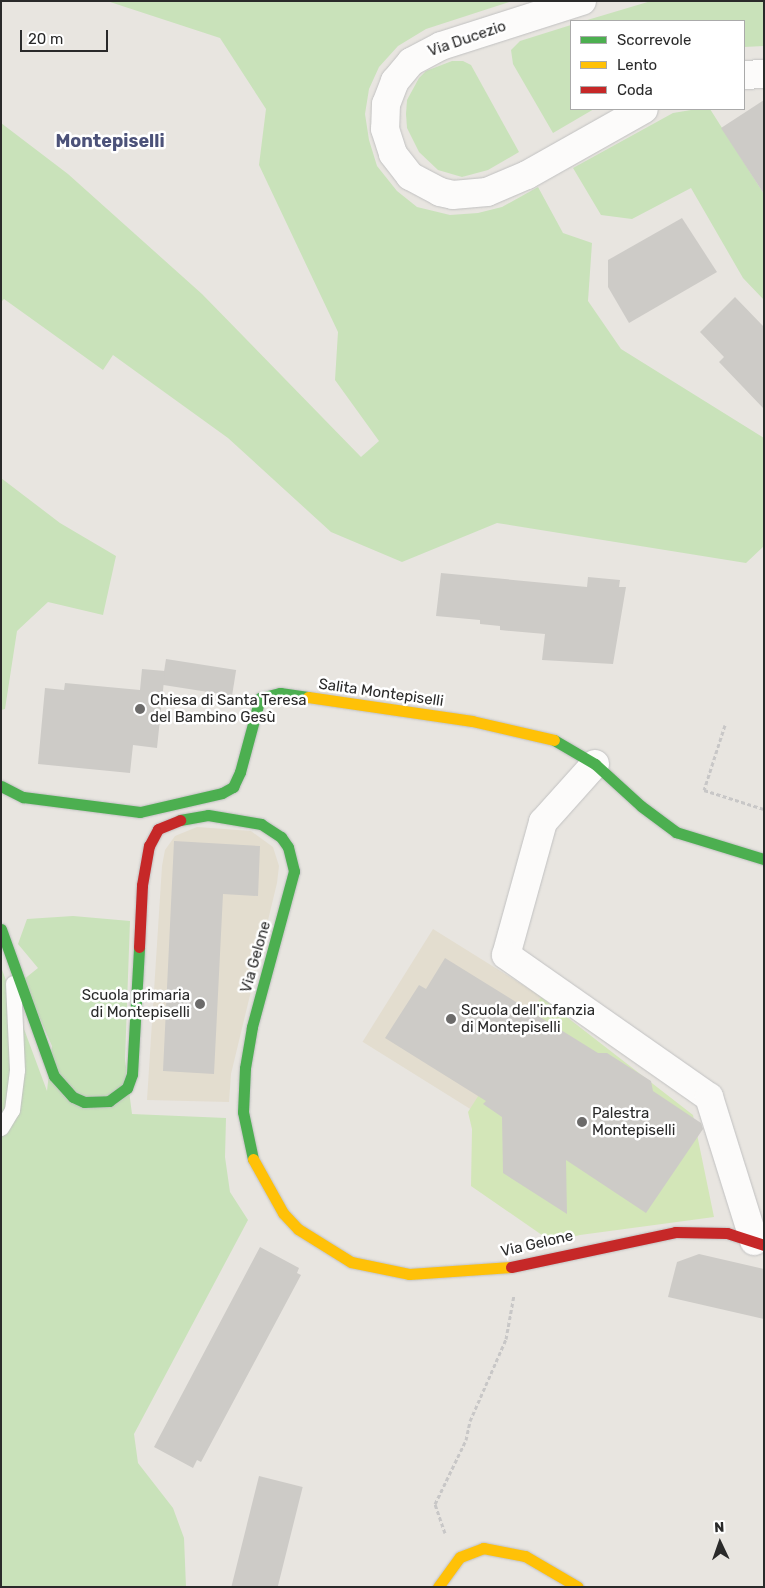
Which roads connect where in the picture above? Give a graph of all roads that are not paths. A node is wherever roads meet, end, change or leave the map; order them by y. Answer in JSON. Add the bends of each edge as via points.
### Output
{"nodes":[{"id":1,"x":582,"y":1,"type":"edge"},
{"id":2,"x":764,"y":74,"type":"edge"},
{"id":3,"x":745,"y":75,"type":"edge"},
{"id":4,"x":642,"y":110,"type":"edge"},
{"id":5,"x":595,"y":764,"type":"junction"},
{"id":6,"x":1,"y":786,"type":"edge"},
{"id":7,"x":166,"y":816,"type":"junction"},
{"id":8,"x":764,"y":859,"type":"edge"},
{"id":9,"x":1,"y":929,"type":"edge"},
{"id":10,"x":12,"y":962,"type":"junction"},
{"id":11,"x":1,"y":1128,"type":"edge"},
{"id":12,"x":759,"y":1243,"type":"edge"},
{"id":13,"x":438,"y":1587,"type":"edge"},
{"id":14,"x":578,"y":1587,"type":"edge"}],
"edges":[{"from":1,"to":4,"type":"street","name":"Via Ducezio","via":[[441,46],[411,62],[395,81],[386,104],[385,129],[393,154],[410,176],[440,192],[453,195],[487,192],[527,175]]},
{"from":2,"to":3,"type":"street"},
{"from":5,"to":7,"type":"street","name":"Salita Montepiselli","via":[[562,742],[521,731],[472,721],[270,694],[260,698],[255,707],[240,772],[233,787]]},
{"from":5,"to":8,"type":"street","name":"Salita Montepiselli","via":[[641,806],[676,832]]},
{"from":5,"to":12,"type":"street","via":[[543,822],[506,955],[709,1097]]},
{"from":6,"to":7,"type":"street","name":"Salita Montepiselli","via":[[23,797]]},
{"from":7,"to":10,"type":"street","via":[[145,862],[135,1055],[127,1088],[109,1101],[98,1103],[73,1097],[63,1088],[47,1061]]},
{"from":7,"to":12,"type":"street","name":"Via Gelone","via":[[208,815],[262,824],[281,837],[292,858],[291,886],[252,1027],[243,1093],[251,1154],[259,1174],[298,1229],[334,1253],[388,1272],[428,1275],[504,1268],[675,1232],[713,1231]]},
{"from":9,"to":10,"type":"street"},
{"from":10,"to":11,"type":"lane","via":[[17,1070],[12,1110]]},
{"from":13,"to":14,"type":"street","via":[[460,1557],[483,1548],[525,1556]]}]}
